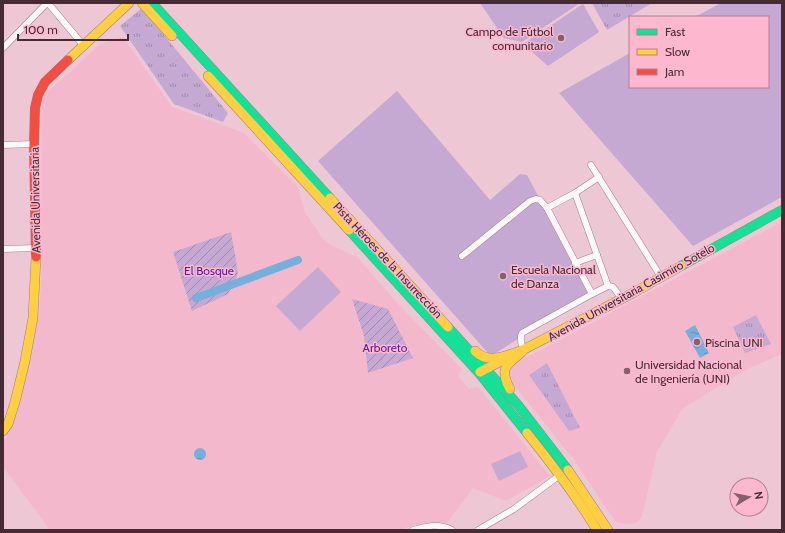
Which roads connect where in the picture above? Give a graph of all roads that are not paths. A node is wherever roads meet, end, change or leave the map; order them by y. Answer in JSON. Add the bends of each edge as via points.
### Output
{"nodes":[{"id":1,"x":48,"y":3,"type":"edge"},
{"id":2,"x":130,"y":3,"type":"edge"},
{"id":3,"x":142,"y":3,"type":"edge"},
{"id":4,"x":152,"y":3,"type":"edge"},
{"id":5,"x":84,"y":46,"type":"junction"},
{"id":6,"x":3,"y":48,"type":"edge"},
{"id":7,"x":34,"y":144,"type":"junction"},
{"id":8,"x":3,"y":145,"type":"edge"},
{"id":9,"x":591,"y":165,"type":"dead end"},
{"id":10,"x":599,"y":177,"type":"junction"},
{"id":11,"x":575,"y":193,"type":"junction"},
{"id":12,"x":547,"y":208,"type":"junction"},
{"id":13,"x":782,"y":210,"type":"edge"},
{"id":14,"x":36,"y":248,"type":"junction"},
{"id":15,"x":3,"y":249,"type":"edge"},
{"id":16,"x":597,"y":255,"type":"junction"},
{"id":17,"x":462,"y":256,"type":"dead end"},
{"id":18,"x":575,"y":263,"type":"junction"},
{"id":19,"x":661,"y":277,"type":"junction"},
{"id":20,"x":608,"y":286,"type":"junction"},
{"id":21,"x":592,"y":294,"type":"junction"},
{"id":22,"x":622,"y":299,"type":"junction"},
{"id":23,"x":461,"y":340,"type":"junction"},
{"id":24,"x":524,"y":350,"type":"junction"},
{"id":25,"x":483,"y":371,"type":"junction"},
{"id":26,"x":518,"y":405,"type":"junction"},
{"id":27,"x":3,"y":431,"type":"edge"},
{"id":28,"x":560,"y":475,"type":"junction"},
{"id":29,"x":413,"y":530,"type":"edge"},
{"id":30,"x":452,"y":530,"type":"edge"},
{"id":31,"x":478,"y":530,"type":"edge"},
{"id":32,"x":597,"y":530,"type":"edge"},
{"id":33,"x":608,"y":530,"type":"edge"}],
"edges":[{"from":1,"to":5,"type":"street"},
{"from":1,"to":6,"type":"street"},
{"from":2,"to":5,"type":"main road","name":"Avenida Universitaria"},
{"from":3,"to":25,"type":"main road","name":"Pista Héroes de la Insurrección"},
{"from":4,"to":23,"type":"main road","name":"Pista Héroes de la Insurrección"},
{"from":5,"to":7,"type":"main road","name":"Avenida Universitaria","via":[[45,82],[38,95],[34,108]]},
{"from":7,"to":8,"type":"street"},
{"from":7,"to":14,"type":"main road","name":"Avenida Universitaria"},
{"from":9,"to":10,"type":"street"},
{"from":10,"to":11,"type":"street"},
{"from":10,"to":19,"type":"street"},
{"from":11,"to":12,"type":"street"},
{"from":11,"to":16,"type":"street"},
{"from":12,"to":17,"type":"street","via":[[540,200],[530,201]]},
{"from":12,"to":18,"type":"street"},
{"from":13,"to":19,"type":"main road","name":"Avenida Universitaria Casimiro Sotelo"},
{"from":14,"to":15,"type":"street"},
{"from":14,"to":27,"type":"main road","name":"Avenida Universitaria","via":[[33,318],[15,402]]},
{"from":16,"to":18,"type":"street"},
{"from":16,"to":20,"type":"street"},
{"from":18,"to":21,"type":"street"},
{"from":19,"to":22,"type":"main road","name":"Avenida Universitaria Casimiro Sotelo"},
{"from":20,"to":21,"type":"street"},
{"from":20,"to":22,"type":"street","via":[[613,287]]},
{"from":21,"to":24,"type":"street","via":[[522,334],[520,337]]},
{"from":22,"to":24,"type":"main road","name":"Avenida Universitaria Casimiro Sotelo"},
{"from":23,"to":24,"type":"main road","via":[[479,355],[489,358]]},
{"from":23,"to":25,"type":"main road","name":"Pista Héroes de la Insurrección"},
{"from":24,"to":25,"type":"main road","name":"Avenida Universitaria Casimiro Sotelo"},
{"from":24,"to":26,"type":"main road","via":[[507,365],[504,374],[505,382]]},
{"from":25,"to":26,"type":"main road","name":"Pista Héroes de la Insurrección"},
{"from":25,"to":28,"type":"main road","name":"Pista Héroes de la Insurrección"},
{"from":26,"to":33,"type":"main road","name":"Pista Héroes de la Insurrección","via":[[568,470]]},
{"from":28,"to":31,"type":"street","via":[[514,509]]},
{"from":28,"to":32,"type":"main road","name":"Pista Héroes de la Insurrección"},
{"from":29,"to":30,"type":"street","via":[[436,525]]}]}
